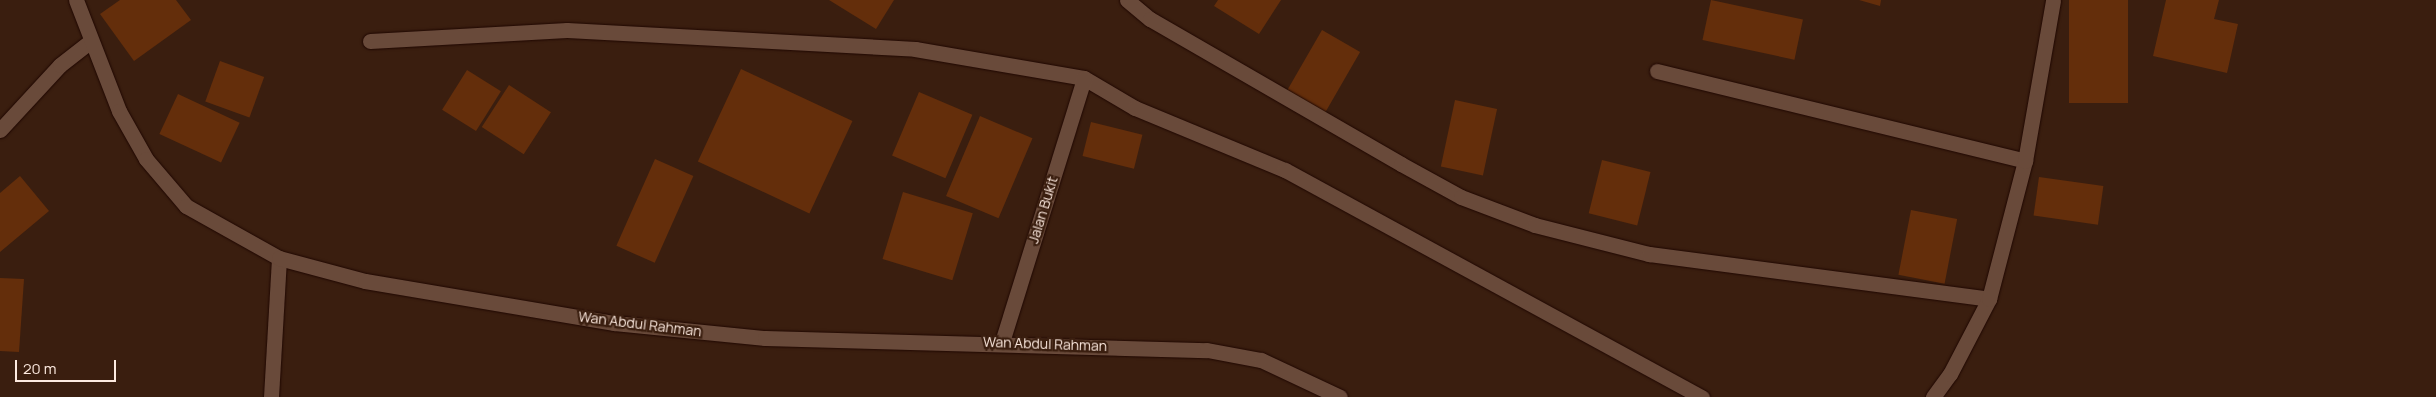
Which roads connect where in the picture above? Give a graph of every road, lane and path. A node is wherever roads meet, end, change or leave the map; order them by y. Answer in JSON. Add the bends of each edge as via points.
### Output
{"nodes":[{"id":1,"x":76,"y":0,"type":"edge"},
{"id":2,"x":1128,"y":0,"type":"edge"},
{"id":3,"x":2053,"y":0,"type":"edge"},
{"id":4,"x":370,"y":41,"type":"dead end"},
{"id":5,"x":89,"y":42,"type":"junction"},
{"id":6,"x":1657,"y":71,"type":"dead end"},
{"id":7,"x":1084,"y":78,"type":"junction"},
{"id":8,"x":0,"y":130,"type":"edge"},
{"id":9,"x":2025,"y":161,"type":"junction"},
{"id":10,"x":279,"y":258,"type":"junction"},
{"id":11,"x":1989,"y":299,"type":"junction"},
{"id":12,"x":1002,"y":342,"type":"junction"},
{"id":13,"x":271,"y":397,"type":"edge"},
{"id":14,"x":1340,"y":397,"type":"edge"},
{"id":15,"x":1702,"y":397,"type":"edge"},
{"id":16,"x":1933,"y":397,"type":"edge"}],
"edges":[{"from":1,"to":5,"type":"street","name":"Wan Abdul Rahman"},
{"from":2,"to":11,"type":"street","via":[[1150,19],[1401,164],[1461,197],[1535,225],[1649,254]]},
{"from":3,"to":9,"type":"street"},
{"from":4,"to":7,"type":"street","via":[[567,30],[915,49]]},
{"from":5,"to":8,"type":"street","via":[[60,65]]},
{"from":5,"to":10,"type":"street","name":"Wan Abdul Rahman","via":[[119,111],[146,159],[186,206]]},
{"from":6,"to":9,"type":"street"},
{"from":7,"to":12,"type":"street","name":"Jalan Bukit"},
{"from":7,"to":15,"type":"street","via":[[1135,108],[1285,170]]},
{"from":9,"to":11,"type":"street"},
{"from":10,"to":12,"type":"street","name":"Wan Abdul Rahman","via":[[365,281],[614,323],[765,338]]},
{"from":10,"to":13,"type":"street"},
{"from":11,"to":16,"type":"street","via":[[1950,374]]},
{"from":12,"to":14,"type":"street","name":"Wan Abdul Rahman","via":[[1207,350],[1261,360]]}]}
